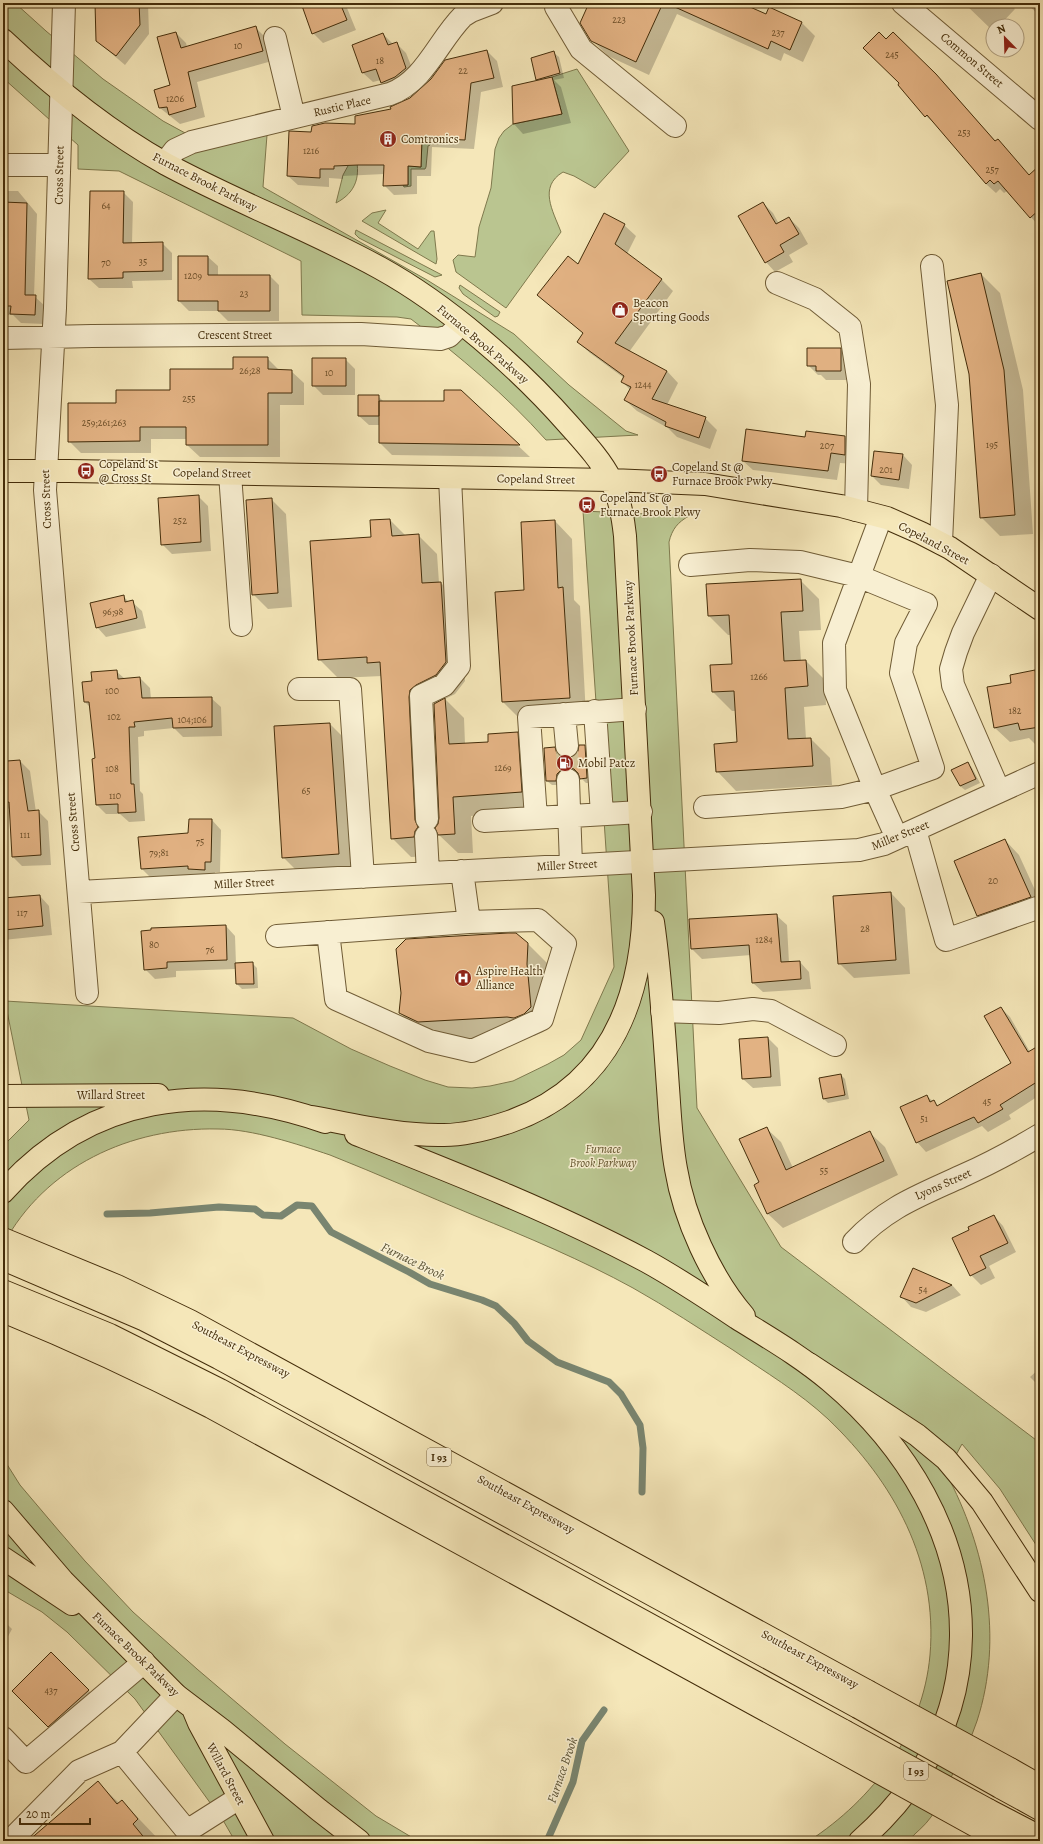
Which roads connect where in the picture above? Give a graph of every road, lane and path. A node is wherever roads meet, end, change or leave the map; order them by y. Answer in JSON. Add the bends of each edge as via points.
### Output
{"nodes":[{"id":1,"x":64,"y":3,"type":"edge"},
{"id":2,"x":492,"y":3,"type":"edge"},
{"id":3,"x":558,"y":3,"type":"edge"},
{"id":4,"x":903,"y":3,"type":"edge"},
{"id":5,"x":275,"y":38,"type":"dead end"},
{"id":6,"x":3,"y":40,"type":"edge"},
{"id":7,"x":61,"y":90,"type":"junction"},
{"id":8,"x":294,"y":117,"type":"junction"},
{"id":9,"x":1040,"y":118,"type":"edge"},
{"id":10,"x":675,"y":126,"type":"dead end"},
{"id":11,"x":165,"y":163,"type":"junction"},
{"id":12,"x":3,"y":165,"type":"edge"},
{"id":13,"x":59,"y":165,"type":"junction"},
{"id":14,"x":932,"y":266,"type":"dead end"},
{"id":15,"x":778,"y":283,"type":"dead end"},
{"id":16,"x":461,"y":324,"type":"junction"},
{"id":17,"x":3,"y":338,"type":"edge"},
{"id":18,"x":53,"y":338,"type":"junction"},
{"id":19,"x":45,"y":470,"type":"junction"},
{"id":20,"x":3,"y":471,"type":"edge"},
{"id":21,"x":230,"y":474,"type":"junction"},
{"id":22,"x":450,"y":478,"type":"junction"},
{"id":23,"x":611,"y":480,"type":"junction"},
{"id":24,"x":856,"y":510,"type":"junction"},
{"id":25,"x":881,"y":517,"type":"junction"},
{"id":26,"x":941,"y":543,"type":"junction"},
{"id":27,"x":690,"y":565,"type":"dead end"},
{"id":28,"x":991,"y":575,"type":"junction"},
{"id":29,"x":858,"y":576,"type":"junction"},
{"id":30,"x":1040,"y":609,"type":"edge"},
{"id":31,"x":241,"y":625,"type":"dead end"},
{"id":32,"x":300,"y":689,"type":"dead end"},
{"id":33,"x":635,"y":708,"type":"junction"},
{"id":34,"x":595,"y":712,"type":"junction"},
{"id":35,"x":564,"y":714,"type":"junction"},
{"id":36,"x":567,"y":746,"type":"tunnel mouth"},
{"id":37,"x":1040,"y":773,"type":"edge"},
{"id":38,"x":568,"y":780,"type":"tunnel mouth"},
{"id":39,"x":875,"y":789,"type":"junction"},
{"id":40,"x":999,"y":791,"type":"junction"},
{"id":41,"x":705,"y":807,"type":"dead end"},
{"id":42,"x":641,"y":812,"type":"junction"},
{"id":43,"x":602,"y":814,"type":"junction"},
{"id":44,"x":570,"y":816,"type":"junction"},
{"id":45,"x":536,"y":818,"type":"junction"},
{"id":46,"x":484,"y":821,"type":"dead end"},
{"id":47,"x":906,"y":834,"type":"junction"},
{"id":48,"x":644,"y":861,"type":"junction"},
{"id":49,"x":571,"y":865,"type":"junction"},
{"id":50,"x":462,"y":871,"type":"junction"},
{"id":51,"x":428,"y":873,"type":"junction"},
{"id":52,"x":363,"y":877,"type":"junction"},
{"id":53,"x":79,"y":892,"type":"junction"},
{"id":54,"x":1038,"y":908,"type":"dead end"},
{"id":55,"x":469,"y":922,"type":"junction"},
{"id":56,"x":328,"y":932,"type":"junction"},
{"id":57,"x":277,"y":936,"type":"dead end"},
{"id":58,"x":87,"y":993,"type":"dead end"},
{"id":59,"x":662,"y":1011,"type":"junction"},
{"id":60,"x":835,"y":1045,"type":"dead end"},
{"id":61,"x":3,"y":1096,"type":"edge"},
{"id":62,"x":220,"y":1099,"type":"junction"},
{"id":63,"x":312,"y":1117,"type":"junction"},
{"id":64,"x":1040,"y":1135,"type":"edge"},
{"id":65,"x":8,"y":1187,"type":"edge"},
{"id":66,"x":3,"y":1239,"type":"edge"},
{"id":67,"x":854,"y":1242,"type":"dead end"},
{"id":68,"x":3,"y":1259,"type":"edge"},
{"id":69,"x":3,"y":1291,"type":"edge"},
{"id":70,"x":3,"y":1311,"type":"edge"},
{"id":71,"x":759,"y":1332,"type":"junction"},
{"id":72,"x":808,"y":1364,"type":"junction"},
{"id":73,"x":3,"y":1511,"type":"edge"},
{"id":74,"x":3,"y":1558,"type":"edge"},
{"id":75,"x":1040,"y":1591,"type":"edge"},
{"id":76,"x":113,"y":1633,"type":"junction"},
{"id":77,"x":144,"y":1662,"type":"junction"},
{"id":78,"x":863,"y":1699,"type":"junction"},
{"id":79,"x":184,"y":1700,"type":"junction"},
{"id":80,"x":3,"y":1738,"type":"edge"},
{"id":81,"x":840,"y":1740,"type":"junction"},
{"id":82,"x":122,"y":1752,"type":"junction"},
{"id":83,"x":1005,"y":1778,"type":"junction"},
{"id":84,"x":1040,"y":1786,"type":"edge"},
{"id":85,"x":239,"y":1798,"type":"junction"},
{"id":86,"x":1040,"y":1809,"type":"edge"},
{"id":87,"x":983,"y":1819,"type":"junction"},
{"id":88,"x":187,"y":1836,"type":"edge"},
{"id":89,"x":1040,"y":1837,"type":"edge"},
{"id":90,"x":10,"y":1841,"type":"edge"},
{"id":91,"x":262,"y":1841,"type":"edge"},
{"id":92,"x":359,"y":1841,"type":"edge"},
{"id":93,"x":860,"y":1841,"type":"edge"},
{"id":94,"x":1004,"y":1841,"type":"edge"}],
"edges":[{"from":1,"to":7,"type":"street","name":"Cross Street"},
{"from":2,"to":8,"type":"street","name":"Rustic Place","via":[[463,16],[417,76],[400,90]]},
{"from":3,"to":10,"type":"street","via":[[556,7],[581,49]]},
{"from":4,"to":9,"type":"street","name":"Common Street"},
{"from":5,"to":8,"type":"street"},
{"from":6,"to":7,"type":"main road","name":"Furnace Brook Parkway"},
{"from":7,"to":11,"type":"main road","name":"Furnace Brook Parkway","via":[[124,137]]},
{"from":7,"to":13,"type":"street","name":"Cross Street"},
{"from":8,"to":11,"type":"street","name":"Rustic Place","via":[[192,142],[175,150]]},
{"from":11,"to":16,"type":"main road","name":"Furnace Brook Parkway","via":[[382,269],[419,292]]},
{"from":12,"to":13,"type":"street"},
{"from":13,"to":18,"type":"street","name":"Cross Street"},
{"from":14,"to":26,"type":"street","via":[[947,405]]},
{"from":15,"to":24,"type":"street","via":[[815,299],[850,326],[859,384]]},
{"from":16,"to":18,"type":"street","name":"Crescent Street","via":[[449,336],[440,339],[361,334]]},
{"from":16,"to":23,"type":"main road","name":"Furnace Brook Parkway","via":[[513,367],[545,398],[594,454]]},
{"from":17,"to":18,"type":"street","name":"Crescent Street"},
{"from":18,"to":19,"type":"street","name":"Cross Street"},
{"from":19,"to":20,"type":"main road","name":"Copeland Street"},
{"from":19,"to":21,"type":"main road","name":"Copeland Street"},
{"from":19,"to":53,"type":"street","name":"Cross Street","via":[[45,504]]},
{"from":21,"to":22,"type":"main road","name":"Copeland Street"},
{"from":21,"to":31,"type":"street"},
{"from":22,"to":23,"type":"main road","name":"Copeland Street"},
{"from":22,"to":51,"type":"street","via":[[459,666],[444,685],[421,696]]},
{"from":23,"to":24,"type":"main road","name":"Copeland Street","via":[[705,484]]},
{"from":23,"to":33,"type":"main road","name":"Furnace Brook Parkway","via":[[620,505],[625,536]]},
{"from":24,"to":25,"type":"main road","name":"Copeland Street"},
{"from":25,"to":26,"type":"main road","name":"Copeland Street"},
{"from":25,"to":29,"type":"street"},
{"from":26,"to":28,"type":"main road","name":"Copeland Street"},
{"from":27,"to":29,"type":"street","via":[[750,560],[800,562]]},
{"from":28,"to":30,"type":"main road","name":"Copeland Street"},
{"from":28,"to":40,"type":"street","via":[[963,633],[951,669],[953,685]]},
{"from":29,"to":39,"type":"street","via":[[834,643],[835,690]]},
{"from":29,"to":39,"type":"street","via":[[926,604],[906,643],[901,672],[933,768]]},
{"from":32,"to":52,"type":"street","via":[[350,688]]},
{"from":33,"to":34,"type":"street"},
{"from":33,"to":42,"type":"main road","name":"Furnace Brook Parkway"},
{"from":34,"to":35,"type":"street"},
{"from":34,"to":43,"type":"street"},
{"from":35,"to":36,"type":"street"},
{"from":35,"to":45,"type":"street","via":[[529,717]]},
{"from":37,"to":40,"type":"street","name":"Miller Street"},
{"from":38,"to":44,"type":"street"},
{"from":39,"to":41,"type":"street","via":[[841,797]]},
{"from":39,"to":47,"type":"street"},
{"from":40,"to":47,"type":"street","name":"Miller Street"},
{"from":42,"to":43,"type":"street"},
{"from":42,"to":48,"type":"main road","name":"Furnace Brook Parkway"},
{"from":43,"to":44,"type":"street"},
{"from":44,"to":45,"type":"street"},
{"from":44,"to":49,"type":"street"},
{"from":45,"to":46,"type":"street"},
{"from":47,"to":48,"type":"street","name":"Miller Street","via":[[872,848],[859,850]]},
{"from":47,"to":54,"type":"street","via":[[946,940]]},
{"from":48,"to":49,"type":"street","name":"Miller Street"},
{"from":48,"to":59,"type":"main road","name":"Furnace Brook Parkway"},
{"from":48,"to":63,"type":"main road","name":"Furnace Brook Parkway","via":[[644,918],[635,984],[620,1025],[603,1052],[593,1066],[565,1091],[517,1119],[483,1130],[458,1134],[417,1134]]},
{"from":49,"to":50,"type":"street","name":"Miller Street"},
{"from":50,"to":51,"type":"street","name":"Miller Street"},
{"from":50,"to":55,"type":"street"},
{"from":51,"to":52,"type":"street","name":"Miller Street"},
{"from":52,"to":53,"type":"street","name":"Miller Street"},
{"from":53,"to":58,"type":"street","name":"Cross Street"},
{"from":55,"to":56,"type":"street"},
{"from":55,"to":56,"type":"street","via":[[538,920],[565,944],[542,1019],[472,1051],[429,1042],[336,999]]},
{"from":56,"to":57,"type":"street"},
{"from":59,"to":60,"type":"street","via":[[771,1011]]},
{"from":59,"to":71,"type":"main road","name":"Furnace Brook Parkway","via":[[673,1153],[682,1194],[700,1243],[719,1280]]},
{"from":61,"to":62,"type":"main road","name":"Willard Street","via":[[152,1095]]},
{"from":62,"to":63,"type":"main road","name":"Furnace Brook Parkway"},
{"from":62,"to":65,"type":"main road","name":"Furnace Brook Parkway","via":[[182,1100],[106,1117],[56,1144],[26,1168]]},
{"from":63,"to":71,"type":"main road","name":"Furnace Brook Parkway","via":[[533,1207],[610,1243],[674,1278]]},
{"from":64,"to":67,"type":"street","name":"Lyons Street","via":[[982,1167],[908,1200],[872,1223]]},
{"from":66,"to":78,"type":"main road","name":"Southeast Expressway","number":"I 93","via":[[117,1286],[216,1335]]},
{"from":68,"to":78,"type":"main road","number":"I 93","via":[[145,1320]]},
{"from":69,"to":81,"type":"main road","number":"I 93","via":[[103,1333],[220,1390]]},
{"from":70,"to":81,"type":"main road","number":"I 93","via":[[138,1370],[211,1407]]},
{"from":71,"to":72,"type":"main road","name":"Furnace Brook Parkway"},
{"from":72,"to":75,"type":"main road","via":[[917,1435],[946,1459],[982,1502]]},
{"from":72,"to":93,"type":"main road","name":"Furnace Brook Parkway","via":[[865,1414],[921,1487],[932,1506],[945,1539],[960,1606],[961,1648],[958,1670],[950,1712],[942,1732],[910,1788],[894,1808]]},
{"from":73,"to":76,"type":"main road","name":"Furnace Brook Parkway","via":[[62,1581]]},
{"from":74,"to":76,"type":"main road"},
{"from":76,"to":77,"type":"main road","name":"Furnace Brook Parkway"},
{"from":77,"to":79,"type":"main road","name":"Furnace Brook Parkway"},
{"from":77,"to":80,"type":"street","via":[[26,1762]]},
{"from":78,"to":83,"type":"main road","name":"Southeast Expressway","number":"I 93","bridge":true},
{"from":79,"to":82,"type":"street"},
{"from":79,"to":85,"type":"main road","name":"Willard Street"},
{"from":79,"to":92,"type":"main road","name":"Furnace Brook Parkway"},
{"from":81,"to":87,"type":"main road","number":"I 93","bridge":true},
{"from":82,"to":88,"type":"street"},
{"from":82,"to":90,"type":"street","via":[[79,1772]]},
{"from":83,"to":84,"type":"main road","name":"Southeast Expressway","number":"I 93"},
{"from":83,"to":86,"type":"main road","number":"I 93"},
{"from":85,"to":88,"type":"street"},
{"from":85,"to":91,"type":"main road","name":"Willard Street"},
{"from":87,"to":89,"type":"main road","number":"I 93"},
{"from":87,"to":94,"type":"main road","number":"I 93"}]}
